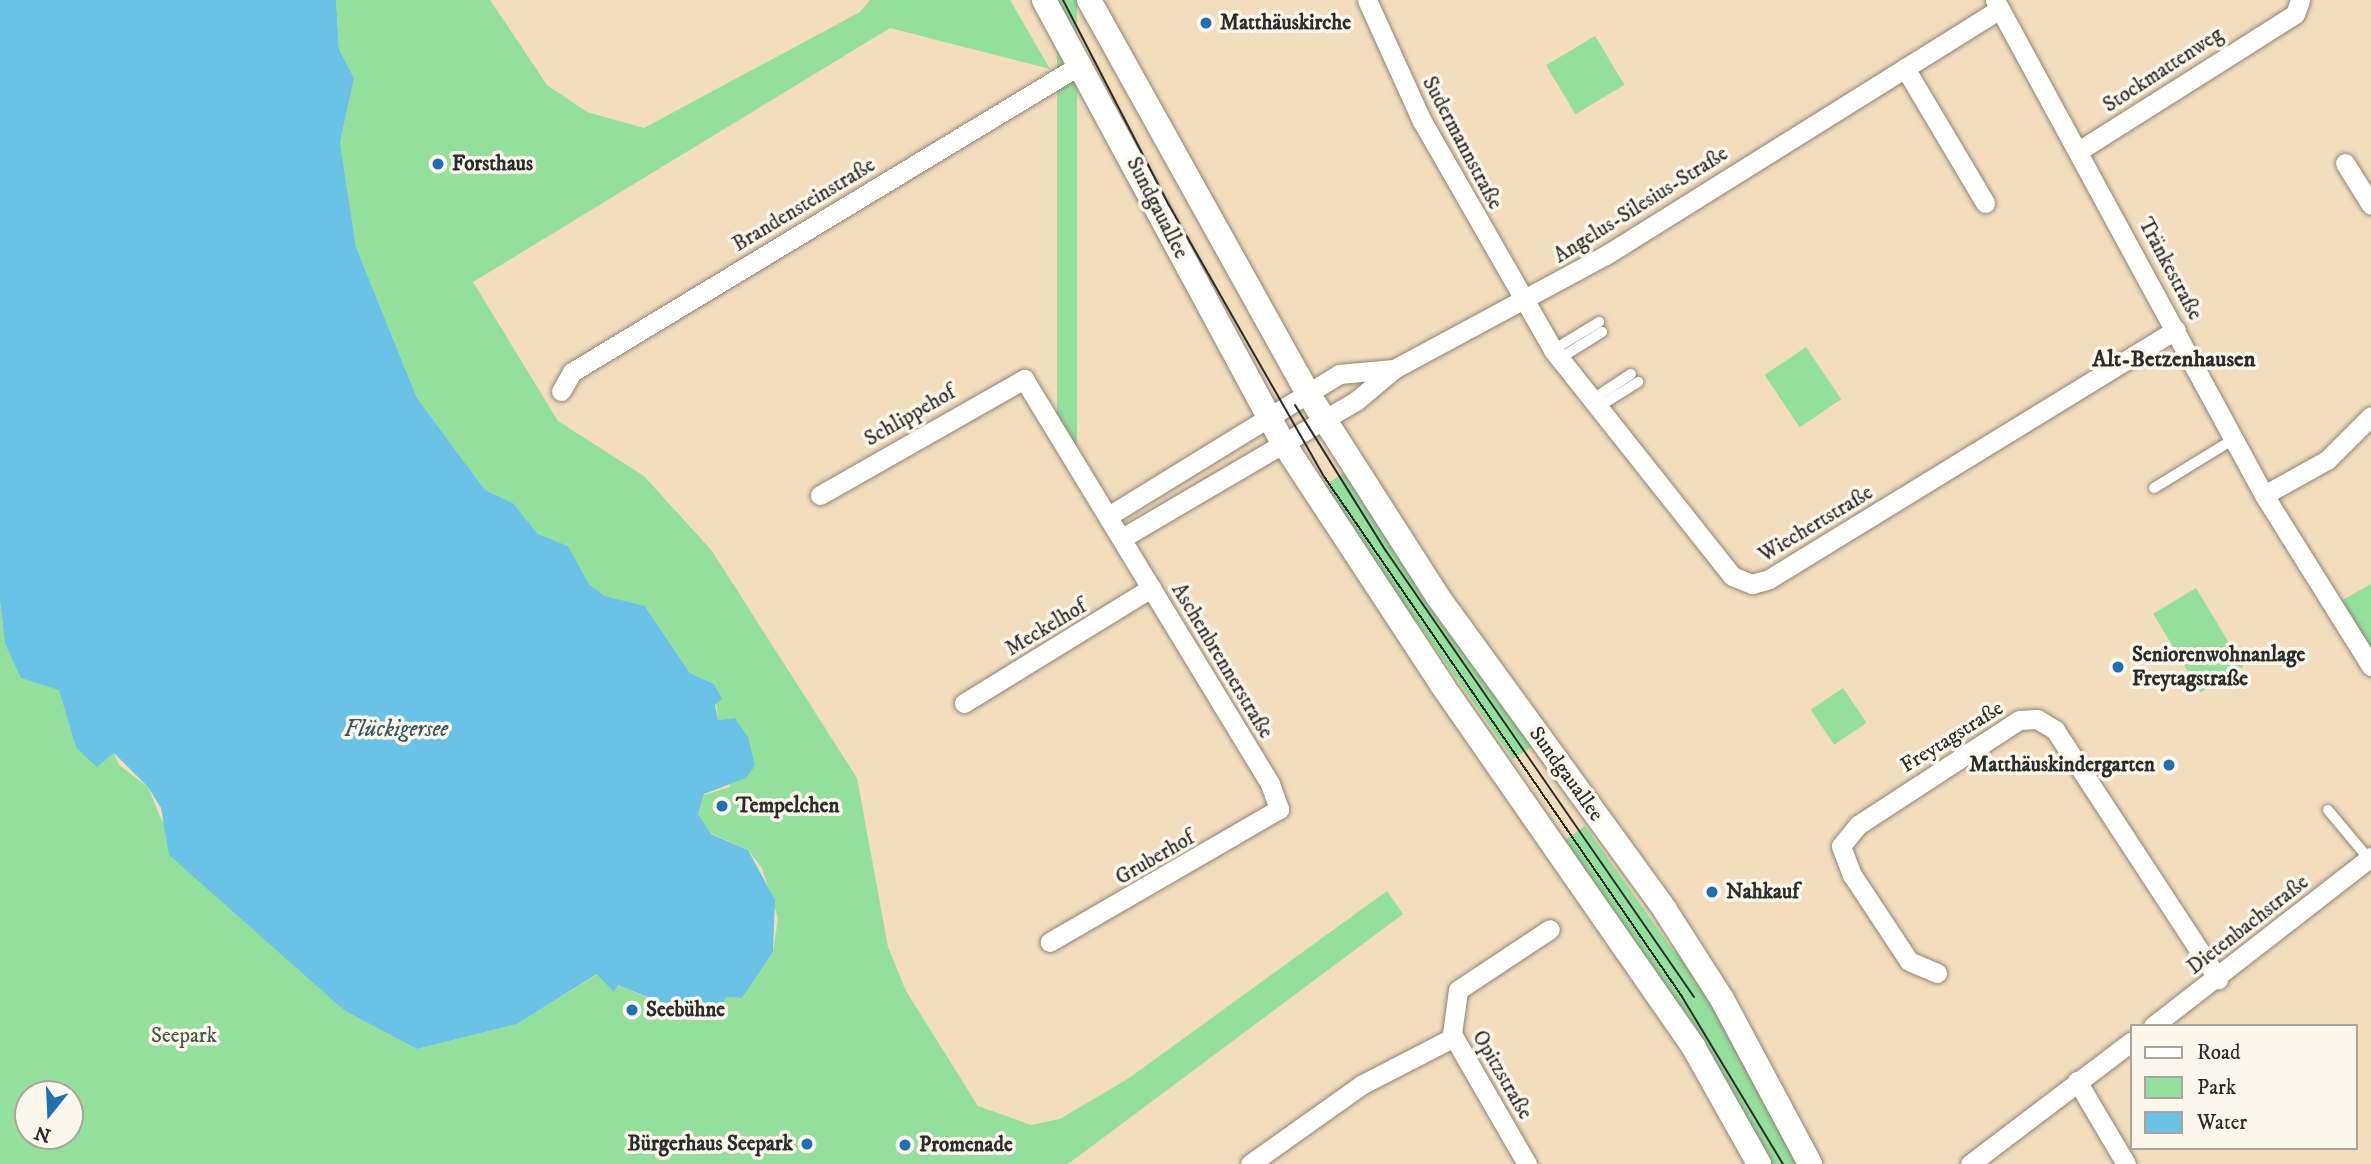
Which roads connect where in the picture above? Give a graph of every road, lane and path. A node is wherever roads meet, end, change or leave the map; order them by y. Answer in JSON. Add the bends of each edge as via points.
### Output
{"nodes":[{"id":1,"x":1044,"y":0,"type":"edge"},
{"id":2,"x":1089,"y":0,"type":"edge"},
{"id":3,"x":1367,"y":0,"type":"edge"},
{"id":4,"x":2300,"y":0,"type":"edge"},
{"id":5,"x":1998,"y":5,"type":"edge"},
{"id":6,"x":1080,"y":65,"type":"junction"},
{"id":7,"x":1905,"y":68,"type":"junction"},
{"id":8,"x":2080,"y":150,"type":"junction"},
{"id":9,"x":2344,"y":163,"type":"dead end"},
{"id":10,"x":1985,"y":203,"type":"dead end"},
{"id":11,"x":2371,"y":205,"type":"edge"},
{"id":12,"x":1524,"y":304,"type":"junction"},
{"id":13,"x":1600,"y":327,"type":"dead end"},
{"id":14,"x":2176,"y":330,"type":"junction"},
{"id":15,"x":1556,"y":354,"type":"junction"},
{"id":16,"x":1394,"y":369,"type":"junction"},
{"id":17,"x":1635,"y":378,"type":"dead end"},
{"id":18,"x":1024,"y":379,"type":"joint"},
{"id":19,"x":561,"y":391,"type":"dead end"},
{"id":20,"x":1307,"y":392,"type":"junction"},
{"id":21,"x":1592,"y":405,"type":"junction"},
{"id":22,"x":2371,"y":415,"type":"edge"},
{"id":23,"x":1268,"y":417,"type":"junction"},
{"id":24,"x":1325,"y":418,"type":"junction"},
{"id":25,"x":2235,"y":439,"type":"junction"},
{"id":26,"x":1282,"y":441,"type":"junction"},
{"id":27,"x":2154,"y":488,"type":"dead end"},
{"id":28,"x":820,"y":495,"type":"dead end"},
{"id":29,"x":2264,"y":495,"type":"junction"},
{"id":30,"x":1110,"y":516,"type":"junction"},
{"id":31,"x":1124,"y":537,"type":"junction"},
{"id":32,"x":1151,"y":588,"type":"junction"},
{"id":33,"x":2371,"y":666,"type":"edge"},
{"id":34,"x":964,"y":703,"type":"dead end"},
{"id":35,"x":1279,"y":809,"type":"joint"},
{"id":36,"x":2328,"y":810,"type":"dead end"},
{"id":37,"x":2370,"y":858,"type":"edge"},
{"id":38,"x":1550,"y":929,"type":"dead end"},
{"id":39,"x":1051,"y":942,"type":"dead end"},
{"id":40,"x":1937,"y":973,"type":"dead end"},
{"id":41,"x":2218,"y":979,"type":"junction"},
{"id":42,"x":2156,"y":1024,"type":"edge"},
{"id":43,"x":1452,"y":1038,"type":"junction"},
{"id":44,"x":2130,"y":1043,"type":"edge"},
{"id":45,"x":2077,"y":1081,"type":"junction"},
{"id":46,"x":1250,"y":1164,"type":"edge"},
{"id":47,"x":1527,"y":1164,"type":"edge"},
{"id":48,"x":1759,"y":1164,"type":"edge"},
{"id":49,"x":1810,"y":1164,"type":"edge"},
{"id":50,"x":1970,"y":1164,"type":"edge"},
{"id":51,"x":2126,"y":1164,"type":"edge"}],
"edges":[{"from":1,"to":6,"type":"street","name":"Sundgauallee"},
{"from":2,"to":20,"type":"street","name":"Sundgauallee"},
{"from":3,"to":12,"type":"street","name":"Sudermannstraße","via":[[1422,121]]},
{"from":4,"to":8,"type":"street","name":"Stockmattenweg","via":[[2294,13]]},
{"from":5,"to":7,"type":"street","name":"Angelus-Silesius-Straße"},
{"from":5,"to":8,"type":"street","name":"Tränkestraße"},
{"from":6,"to":19,"type":"street","name":"Brandensteinstraße","via":[[572,372]]},
{"from":6,"to":23,"type":"street","name":"Sundgauallee"},
{"from":7,"to":10,"type":"street"},
{"from":7,"to":12,"type":"street","name":"Angelus-Silesius-Straße"},
{"from":8,"to":14,"type":"street","name":"Tränkestraße"},
{"from":9,"to":11,"type":"street"},
{"from":12,"to":15,"type":"street","name":"Wiechertstraße"},
{"from":12,"to":16,"type":"street","name":"Angelus-Silesius-Straße"},
{"from":13,"to":15,"type":"lane"},
{"from":14,"to":21,"type":"street","name":"Wiechertstraße","via":[[1759,584],[1722,568]]},
{"from":14,"to":25,"type":"street","name":"Tränkestraße"},
{"from":15,"to":21,"type":"street","name":"Wiechertstraße"},
{"from":16,"to":20,"type":"street","name":"Angelus-Silesius-Straße","via":[[1339,374]]},
{"from":16,"to":24,"type":"street","name":"Angelus-Silesius-Straße","via":[[1356,401]]},
{"from":17,"to":21,"type":"lane"},
{"from":18,"to":28,"type":"street","name":"Schlippehof"},
{"from":18,"to":30,"type":"street","name":"Aschenbrennerstraße"},
{"from":20,"to":23,"type":"street"},
{"from":20,"to":24,"type":"street","name":"Sundgauallee"},
{"from":22,"to":29,"type":"street","via":[[2327,460]]},
{"from":23,"to":26,"type":"street","name":"Sundgauallee"},
{"from":23,"to":30,"type":"street"},
{"from":24,"to":26,"type":"street"},
{"from":24,"to":49,"type":"street","name":"Sundgauallee","via":[[1438,597],[1665,911],[1722,999]]},
{"from":25,"to":27,"type":"lane"},
{"from":25,"to":29,"type":"street","name":"Tränkestraße"},
{"from":26,"to":31,"type":"street"},
{"from":26,"to":48,"type":"street","name":"Sundgauallee","via":[[1434,674],[1695,1048]]},
{"from":29,"to":33,"type":"street","name":"Tränkestraße"},
{"from":30,"to":31,"type":"street","name":"Aschenbrennerstraße"},
{"from":31,"to":32,"type":"street","name":"Aschenbrennerstraße"},
{"from":32,"to":34,"type":"street","name":"Meckelhof"},
{"from":32,"to":35,"type":"street","name":"Aschenbrennerstraße"},
{"from":35,"to":39,"type":"street","name":"Gruberhof"},
{"from":36,"to":37,"type":"lane","name":"Dietenbachstraße"},
{"from":37,"to":41,"type":"street","name":"Dietenbachstraße"},
{"from":38,"to":43,"type":"street","name":"Opitzstraße","via":[[1458,990]]},
{"from":40,"to":41,"type":"street","name":"Freytagstraße","via":[[1909,961],[1852,875],[1841,846],[1858,825],[1984,742],[2019,720],[2037,719],[2055,730]]},
{"from":41,"to":42,"type":"street","name":"Dietenbachstraße"},
{"from":43,"to":46,"type":"street","via":[[1362,1085]]},
{"from":43,"to":47,"type":"street","name":"Opitzstraße"},
{"from":44,"to":45,"type":"street"},
{"from":45,"to":50,"type":"street"},
{"from":45,"to":51,"type":"street"}]}
